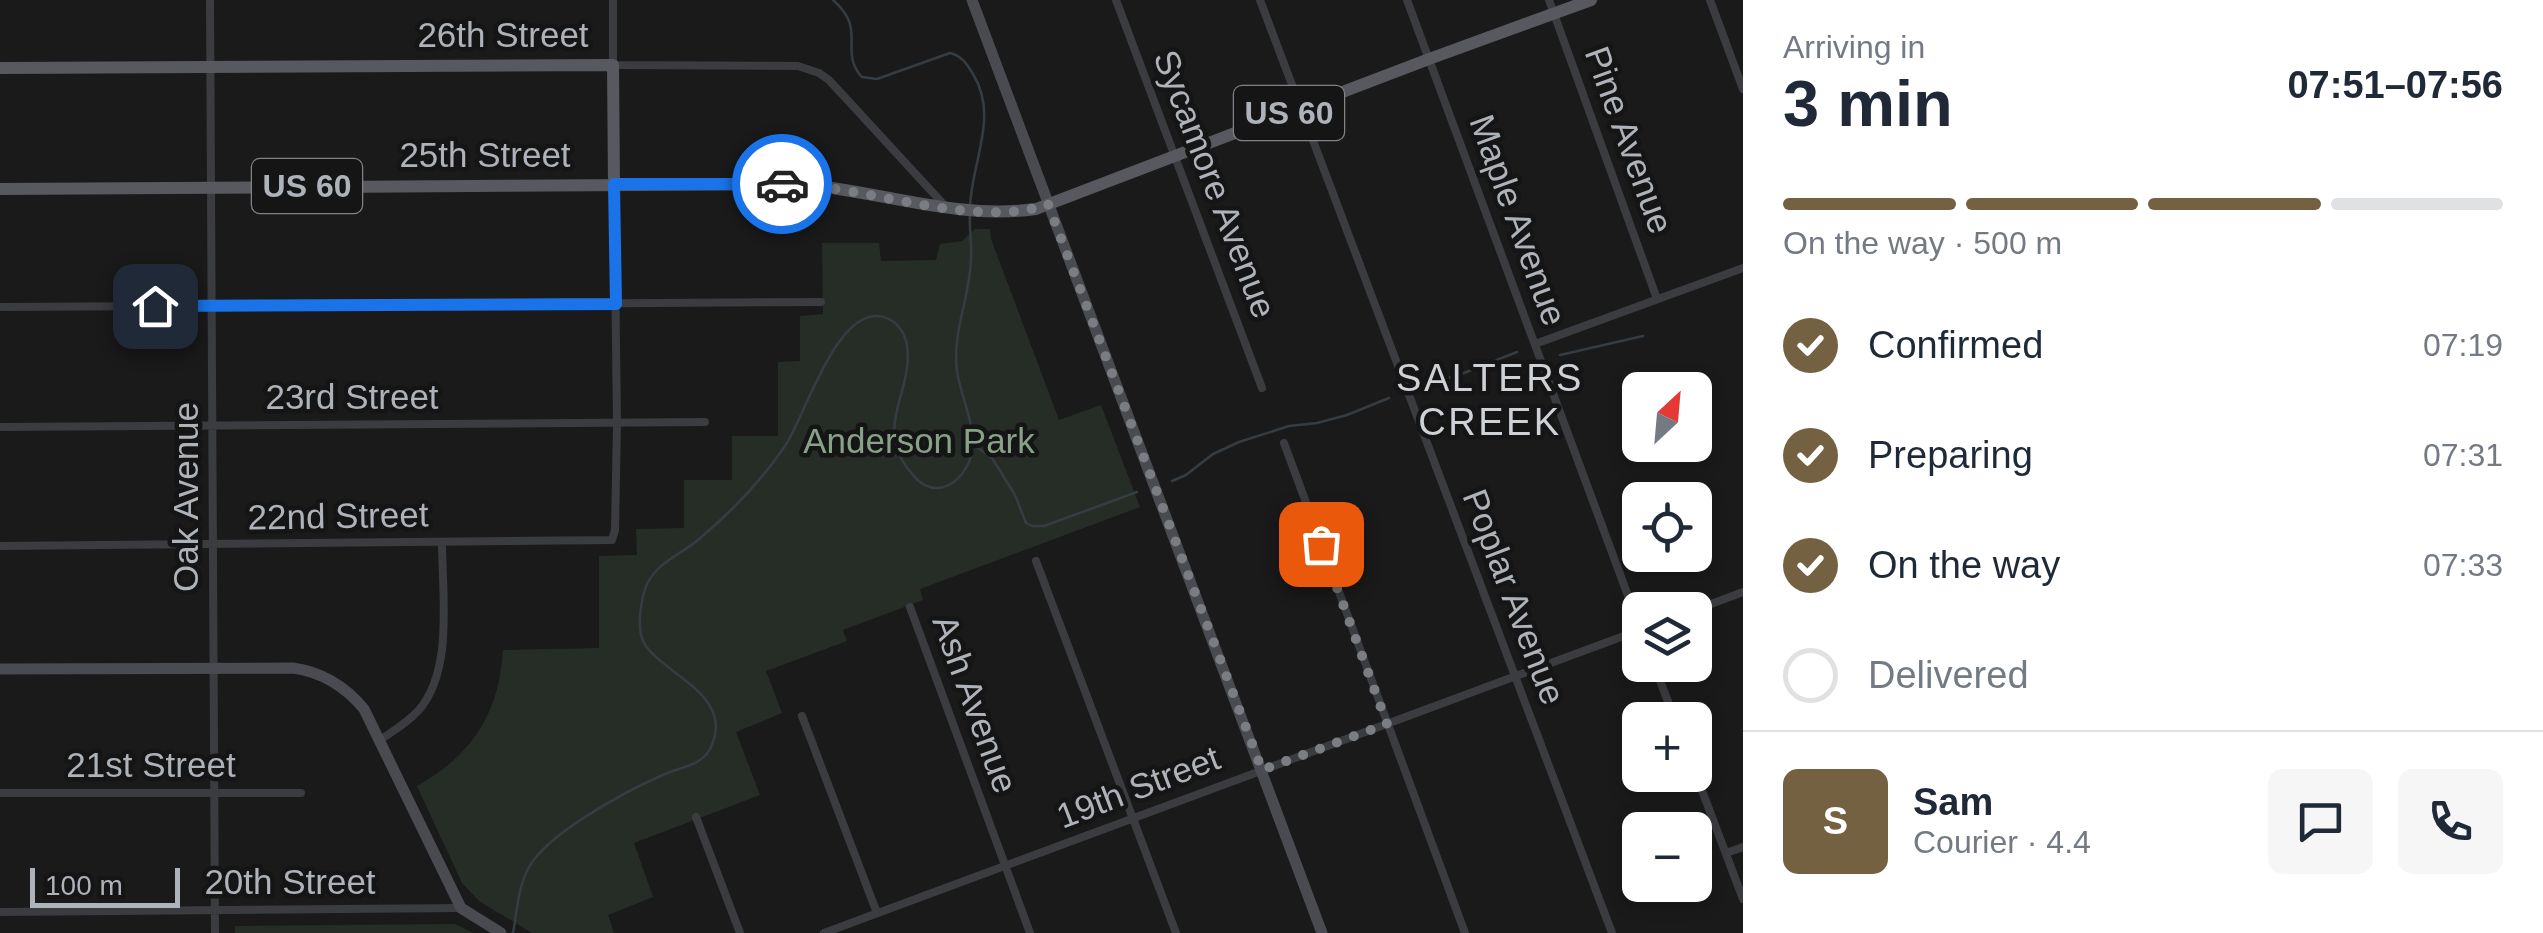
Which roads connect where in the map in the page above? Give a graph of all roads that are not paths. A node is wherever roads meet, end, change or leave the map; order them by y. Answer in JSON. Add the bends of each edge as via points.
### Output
{"nodes":[{"id":1,"x":210,"y":0,"type":"edge"},
{"id":2,"x":614,"y":0,"type":"edge"},
{"id":3,"x":972,"y":0,"type":"edge"},
{"id":4,"x":1116,"y":0,"type":"edge"},
{"id":5,"x":1260,"y":0,"type":"edge"},
{"id":6,"x":1408,"y":0,"type":"edge"},
{"id":7,"x":1591,"y":0,"type":"edge"},
{"id":8,"x":1710,"y":0,"type":"edge"},
{"id":9,"x":1551,"y":7,"type":"edge"},
{"id":10,"x":1429,"y":59,"type":"junction"},
{"id":11,"x":614,"y":65,"type":"junction"},
{"id":12,"x":210,"y":67,"type":"junction"},
{"id":13,"x":0,"y":68,"type":"edge"},
{"id":14,"x":1743,"y":89,"type":"edge"},
{"id":15,"x":1301,"y":108,"type":"junction"},
{"id":16,"x":1176,"y":156,"type":"junction"},
{"id":17,"x":614,"y":184,"type":"junction"},
{"id":18,"x":211,"y":187,"type":"junction"},
{"id":19,"x":0,"y":188,"type":"edge"},
{"id":20,"x":1048,"y":204,"type":"junction"},
{"id":21,"x":950,"y":208,"type":"junction"},
{"id":22,"x":1743,"y":268,"type":"edge"},
{"id":23,"x":1658,"y":299,"type":"junction"},
{"id":24,"x":821,"y":302,"type":"dead end"},
{"id":25,"x":616,"y":304,"type":"junction"},
{"id":26,"x":212,"y":306,"type":"junction"},
{"id":27,"x":0,"y":307,"type":"edge"},
{"id":28,"x":1535,"y":344,"type":"junction"},
{"id":29,"x":1262,"y":388,"type":"dead end"},
{"id":30,"x":705,"y":422,"type":"dead end"},
{"id":31,"x":617,"y":423,"type":"junction"},
{"id":32,"x":213,"y":426,"type":"junction"},
{"id":33,"x":0,"y":427,"type":"edge"},
{"id":34,"x":1284,"y":444,"type":"dead end"},
{"id":35,"x":442,"y":542,"type":"junction"},
{"id":36,"x":214,"y":545,"type":"junction"},
{"id":37,"x":0,"y":546,"type":"edge"},
{"id":38,"x":1036,"y":560,"type":"dead end"},
{"id":39,"x":1626,"y":592,"type":"edge"},
{"id":40,"x":1743,"y":592,"type":"edge"},
{"id":41,"x":1712,"y":604,"type":"edge"},
{"id":42,"x":910,"y":607,"type":"dead end"},
{"id":43,"x":1622,"y":636,"type":"edge"},
{"id":44,"x":215,"y":668,"type":"junction"},
{"id":45,"x":0,"y":670,"type":"edge"},
{"id":46,"x":1515,"y":677,"type":"junction"},
{"id":47,"x":802,"y":716,"type":"dead end"},
{"id":48,"x":1387,"y":724,"type":"junction"},
{"id":49,"x":380,"y":740,"type":"junction"},
{"id":50,"x":1262,"y":770,"type":"junction"},
{"id":51,"x":215,"y":792,"type":"junction"},
{"id":52,"x":302,"y":792,"type":"dead end"},
{"id":53,"x":1703,"y":792,"type":"edge"},
{"id":54,"x":0,"y":793,"type":"edge"},
{"id":55,"x":696,"y":817,"type":"dead end"},
{"id":56,"x":1134,"y":818,"type":"junction"},
{"id":57,"x":1743,"y":847,"type":"edge"},
{"id":58,"x":1726,"y":853,"type":"junction"},
{"id":59,"x":1005,"y":866,"type":"junction"},
{"id":60,"x":1743,"y":899,"type":"edge"},
{"id":61,"x":461,"y":908,"type":"junction"},
{"id":62,"x":216,"y":910,"type":"junction"},
{"id":63,"x":0,"y":912,"type":"edge"},
{"id":64,"x":877,"y":913,"type":"junction"},
{"id":65,"x":500,"y":932,"type":"edge"},
{"id":66,"x":216,"y":933,"type":"edge"},
{"id":67,"x":740,"y":933,"type":"edge"},
{"id":68,"x":824,"y":933,"type":"edge"},
{"id":69,"x":1030,"y":933,"type":"edge"},
{"id":70,"x":1176,"y":933,"type":"edge"},
{"id":71,"x":1322,"y":933,"type":"edge"},
{"id":72,"x":1465,"y":933,"type":"edge"},
{"id":73,"x":1612,"y":933,"type":"edge"}],
"edges":[{"from":1,"to":12,"type":"street","name":"Oak Avenue"},
{"from":2,"to":11,"type":"street"},
{"from":3,"to":20,"type":"street"},
{"from":4,"to":16,"type":"street","name":"Sycamore Avenue"},
{"from":5,"to":15,"type":"street","name":"Poplar Avenue"},
{"from":6,"to":10,"type":"street","name":"Maple Avenue"},
{"from":7,"to":9,"type":"main road","name":"25th Street","number":"US 60"},
{"from":8,"to":14,"type":"street"},
{"from":9,"to":10,"type":"main road","name":"25th Street","number":"US 60"},
{"from":9,"to":23,"type":"street","name":"Pine Avenue"},
{"from":10,"to":15,"type":"main road","name":"25th Street","number":"US 60"},
{"from":10,"to":28,"type":"street","name":"Maple Avenue"},
{"from":11,"to":12,"type":"main road","name":"26th Street"},
{"from":11,"to":17,"type":"main road"},
{"from":11,"to":21,"type":"street","name":"26th Street","via":[[809,68]]},
{"from":12,"to":13,"type":"main road","name":"26th Street"},
{"from":12,"to":18,"type":"street","name":"Oak Avenue"},
{"from":15,"to":16,"type":"main road","name":"25th Street","number":"US 60"},
{"from":15,"to":46,"type":"street","name":"Poplar Avenue"},
{"from":16,"to":20,"type":"main road","name":"25th Street","number":"US 60"},
{"from":16,"to":29,"type":"street","name":"Sycamore Avenue"},
{"from":17,"to":18,"type":"main road","name":"25th Street","number":"US 60"},
{"from":17,"to":21,"type":"main road","name":"25th Street","number":"US 60","via":[[801,184]]},
{"from":17,"to":25,"type":"street"},
{"from":18,"to":19,"type":"main road","name":"25th Street","number":"US 60"},
{"from":18,"to":26,"type":"street","name":"Oak Avenue"},
{"from":20,"to":21,"type":"main road","name":"25th Street","number":"US 60","via":[[1036,210]]},
{"from":20,"to":50,"type":"street"},
{"from":22,"to":23,"type":"street"},
{"from":23,"to":28,"type":"street"},
{"from":24,"to":25,"type":"street"},
{"from":25,"to":26,"type":"street"},
{"from":25,"to":31,"type":"street"},
{"from":26,"to":27,"type":"street"},
{"from":26,"to":32,"type":"street","name":"Oak Avenue"},
{"from":28,"to":39,"type":"street","name":"Maple Avenue"},
{"from":30,"to":31,"type":"street","name":"23rd Street"},
{"from":31,"to":32,"type":"street","name":"23rd Street"},
{"from":31,"to":35,"type":"street","name":"22nd Street","via":[[612,540]]},
{"from":32,"to":33,"type":"street","name":"23rd Street"},
{"from":32,"to":36,"type":"street","name":"Oak Avenue"},
{"from":34,"to":48,"type":"street"},
{"from":35,"to":36,"type":"street","name":"22nd Street"},
{"from":35,"to":49,"type":"street","via":[[438,677],[417,712]]},
{"from":36,"to":37,"type":"street","name":"22nd Street"},
{"from":36,"to":44,"type":"street","name":"Oak Avenue"},
{"from":38,"to":56,"type":"street"},
{"from":40,"to":41,"type":"street"},
{"from":42,"to":59,"type":"street","name":"Ash Avenue"},
{"from":43,"to":46,"type":"street","name":"19th Street"},
{"from":44,"to":45,"type":"street"},
{"from":44,"to":49,"type":"street","via":[[310,670],[346,690]]},
{"from":44,"to":51,"type":"street","name":"Oak Avenue"},
{"from":46,"to":48,"type":"street","name":"19th Street"},
{"from":46,"to":73,"type":"street","name":"Poplar Avenue"},
{"from":47,"to":64,"type":"street"},
{"from":48,"to":50,"type":"street","name":"19th Street"},
{"from":48,"to":72,"type":"street"},
{"from":49,"to":61,"type":"street"},
{"from":50,"to":56,"type":"street","name":"19th Street"},
{"from":50,"to":71,"type":"street"},
{"from":51,"to":52,"type":"street","name":"21st Street"},
{"from":51,"to":54,"type":"street","name":"21st Street"},
{"from":51,"to":62,"type":"street","name":"Oak Avenue"},
{"from":53,"to":58,"type":"street"},
{"from":55,"to":67,"type":"street"},
{"from":56,"to":59,"type":"street","name":"19th Street"},
{"from":56,"to":70,"type":"street"},
{"from":57,"to":58,"type":"street"},
{"from":58,"to":60,"type":"street"},
{"from":59,"to":64,"type":"street","name":"19th Street"},
{"from":59,"to":69,"type":"street","name":"Ash Avenue"},
{"from":61,"to":62,"type":"street","name":"20th Street"},
{"from":61,"to":65,"type":"street"},
{"from":62,"to":63,"type":"street","name":"20th Street"},
{"from":62,"to":66,"type":"street","name":"Oak Avenue"},
{"from":64,"to":68,"type":"street","name":"19th Street"}]}
